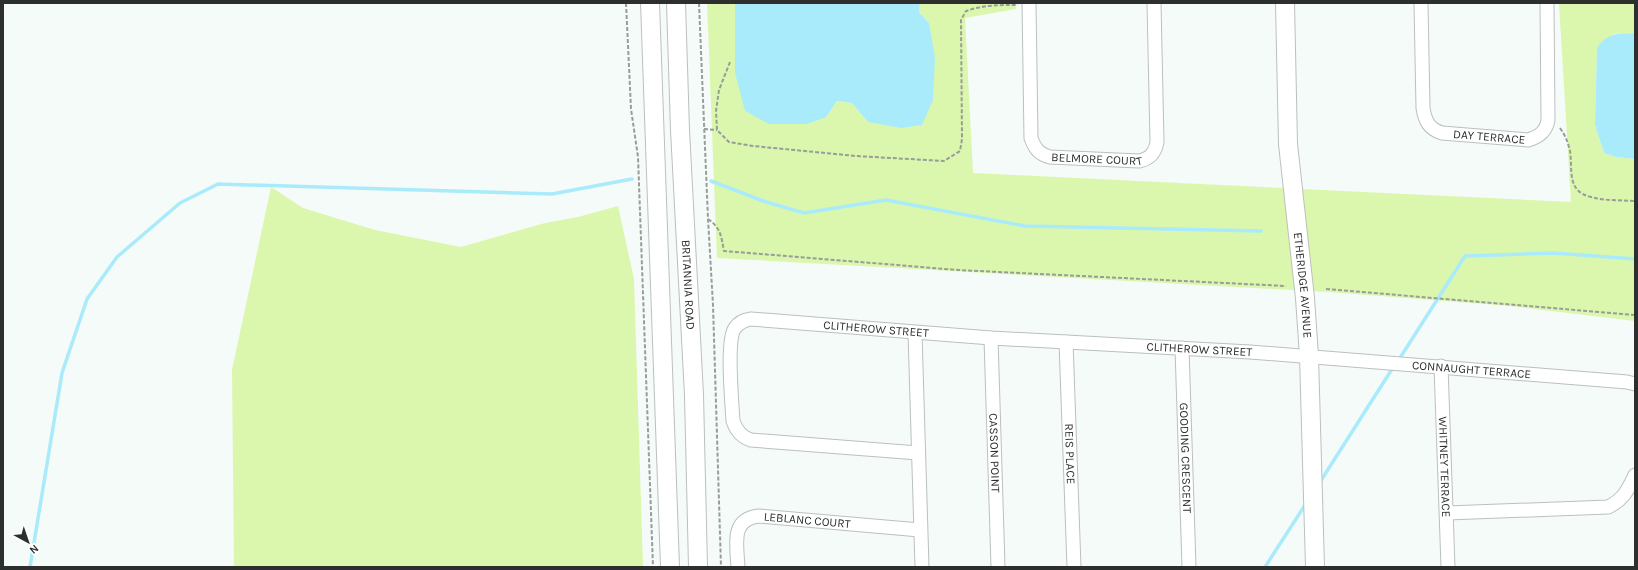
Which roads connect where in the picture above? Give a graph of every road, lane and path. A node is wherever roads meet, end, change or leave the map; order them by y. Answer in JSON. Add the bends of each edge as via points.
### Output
{"nodes":[{"id":1,"x":626,"y":3,"type":"edge"},
{"id":2,"x":650,"y":3,"type":"edge"},
{"id":3,"x":676,"y":3,"type":"edge"},
{"id":4,"x":699,"y":3,"type":"edge"},
{"id":5,"x":984,"y":3,"type":"edge"},
{"id":6,"x":1154,"y":3,"type":"edge"},
{"id":7,"x":1285,"y":3,"type":"edge"},
{"id":8,"x":1421,"y":3,"type":"edge"},
{"id":9,"x":1547,"y":3,"type":"edge"},
{"id":10,"x":1029,"y":4,"type":"edge"},
{"id":11,"x":986,"y":5,"type":"junction"},
{"id":12,"x":730,"y":62,"type":"dead end"},
{"id":13,"x":1560,"y":128,"type":"dead end"},
{"id":14,"x":704,"y":129,"type":"junction"},
{"id":15,"x":717,"y":130,"type":"junction"},
{"id":16,"x":1635,"y":201,"type":"edge"},
{"id":17,"x":708,"y":219,"type":"junction"},
{"id":18,"x":1286,"y":286,"type":"dead end"},
{"id":19,"x":1326,"y":289,"type":"dead end"},
{"id":20,"x":1635,"y":315,"type":"edge"},
{"id":21,"x":915,"y":333,"type":"junction"},
{"id":22,"x":990,"y":338,"type":"junction"},
{"id":23,"x":1066,"y":342,"type":"junction"},
{"id":24,"x":1182,"y":348,"type":"junction"},
{"id":25,"x":1308,"y":356,"type":"junction"},
{"id":26,"x":1441,"y":366,"type":"junction"},
{"id":27,"x":1635,"y":384,"type":"edge"},
{"id":28,"x":918,"y":452,"type":"junction"},
{"id":29,"x":1635,"y":475,"type":"edge"},
{"id":30,"x":1447,"y":513,"type":"junction"},
{"id":31,"x":920,"y":530,"type":"junction"},
{"id":32,"x":653,"y":567,"type":"edge"},
{"id":33,"x":670,"y":567,"type":"edge"},
{"id":34,"x":698,"y":567,"type":"edge"},
{"id":35,"x":721,"y":567,"type":"edge"},
{"id":36,"x":738,"y":567,"type":"edge"},
{"id":37,"x":922,"y":567,"type":"edge"},
{"id":38,"x":998,"y":567,"type":"edge"},
{"id":39,"x":1074,"y":567,"type":"edge"},
{"id":40,"x":1189,"y":567,"type":"edge"},
{"id":41,"x":1315,"y":567,"type":"edge"},
{"id":42,"x":1448,"y":567,"type":"edge"}],
"edges":[{"from":1,"to":32,"type":"path","via":[[631,109],[638,157]]},
{"from":2,"to":33,"type":"main road"},
{"from":3,"to":34,"type":"main road","name":"BRITANNIA ROAD","via":[[694,395]]},
{"from":4,"to":14,"type":"path"},
{"from":5,"to":11,"type":"path"},
{"from":6,"to":10,"type":"street","name":"BELMORE COURT","via":[[1157,142],[1152,155],[1146,160],[1139,161],[1050,157],[1038,151],[1031,138]]},
{"from":7,"to":25,"type":"main road","name":"ETHERIDGE AVENUE","via":[[1288,144],[1305,298]]},
{"from":8,"to":9,"type":"street","name":"DAY TERRACE","via":[[1423,108],[1429,126],[1442,133],[1528,140],[1536,138],[1547,128]]},
{"from":10,"to":11,"type":"path"},
{"from":11,"to":15,"type":"path","via":[[966,11],[961,20],[962,139],[960,151],[944,161],[753,146],[729,142]]},
{"from":12,"to":15,"type":"path","via":[[719,90]]},
{"from":13,"to":16,"type":"path","via":[[1567,139],[1570,151],[1574,185],[1581,194],[1592,198]]},
{"from":14,"to":15,"type":"path"},
{"from":14,"to":17,"type":"path"},
{"from":17,"to":18,"type":"path","via":[[716,225],[720,233],[724,251],[958,270]]},
{"from":17,"to":35,"type":"path"},
{"from":19,"to":20,"type":"path"},
{"from":21,"to":22,"type":"street","name":"CLITHEROW STREET"},
{"from":21,"to":28,"type":"street"},
{"from":21,"to":28,"type":"street","name":"CLITHEROW STREET","via":[[751,320],[744,321],[734,328],[731,349],[733,421],[743,436],[751,440]]},
{"from":22,"to":23,"type":"street","name":"CLITHEROW STREET"},
{"from":22,"to":38,"type":"street","name":"CASSON POINT"},
{"from":23,"to":24,"type":"street","name":"CLITHEROW STREET"},
{"from":23,"to":39,"type":"street","name":"REIS PLACE"},
{"from":24,"to":25,"type":"street","name":"CLITHEROW STREET"},
{"from":24,"to":40,"type":"street","name":"GOODING CRESCENT"},
{"from":25,"to":26,"type":"street","name":"CONNAUGHT TERRACE"},
{"from":25,"to":41,"type":"main road","name":"ETHERIDGE AVENUE"},
{"from":26,"to":27,"type":"street","name":"CONNAUGHT TERRACE"},
{"from":26,"to":30,"type":"street","name":"WHITNEY TERRACE"},
{"from":28,"to":31,"type":"street"},
{"from":29,"to":30,"type":"street","via":[[1623,498],[1608,507]]},
{"from":30,"to":42,"type":"street","name":"WHITNEY TERRACE"},
{"from":31,"to":36,"type":"street","name":"LEBLANC COURT","via":[[752,517],[739,526],[736,535]]},
{"from":31,"to":37,"type":"street"}]}
